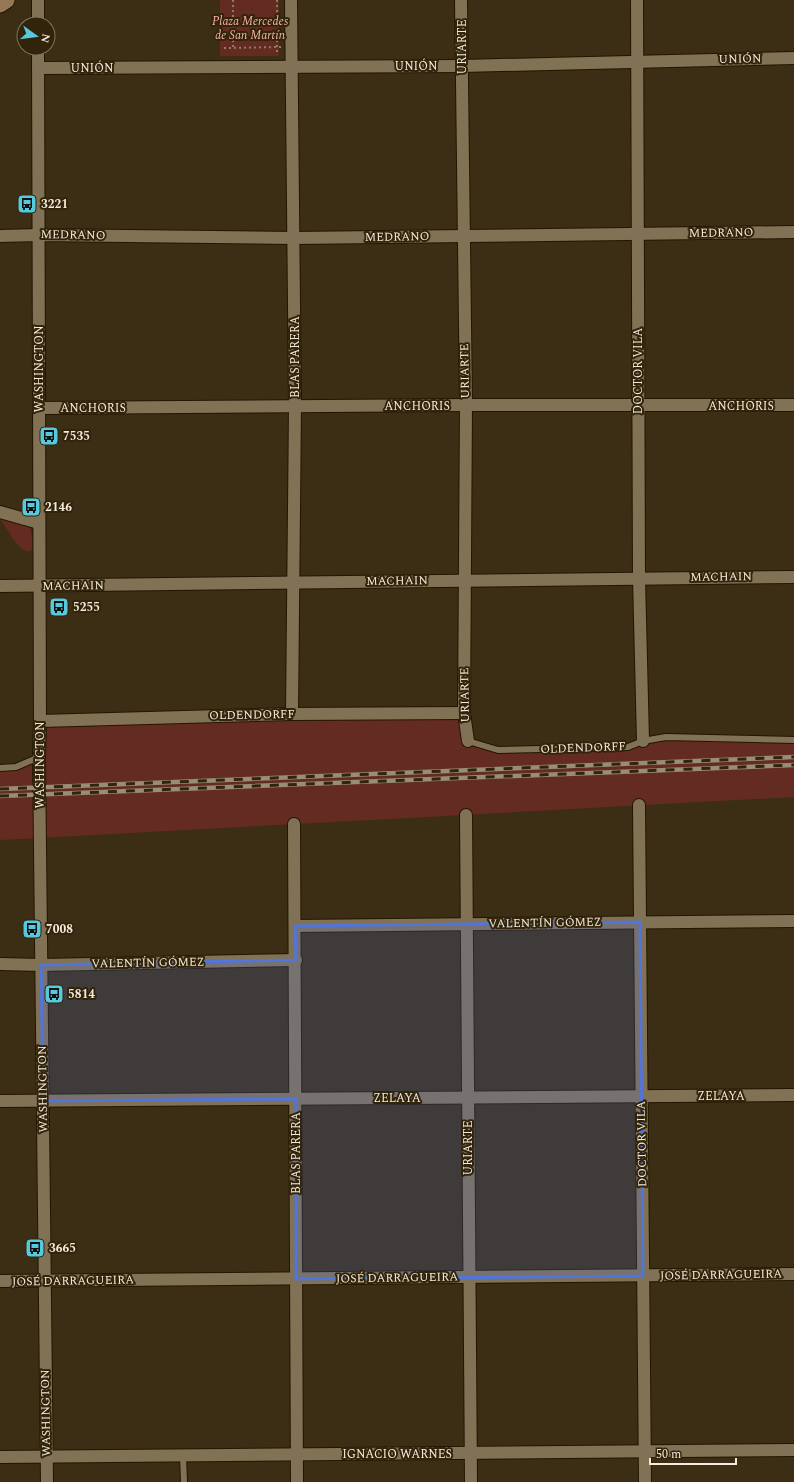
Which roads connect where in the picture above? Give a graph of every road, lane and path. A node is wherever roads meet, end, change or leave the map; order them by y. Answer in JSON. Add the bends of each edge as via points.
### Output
{"nodes":[{"id":1,"x":6,"y":0,"type":"edge"},
{"id":2,"x":38,"y":0,"type":"edge"},
{"id":3,"x":232,"y":0,"type":"edge"},
{"id":4,"x":277,"y":0,"type":"edge"},
{"id":5,"x":291,"y":0,"type":"edge"},
{"id":6,"x":461,"y":0,"type":"edge"},
{"id":7,"x":637,"y":0,"type":"edge"},
{"id":8,"x":0,"y":4,"type":"edge"},
{"id":9,"x":38,"y":16,"type":"edge"},
{"id":10,"x":278,"y":47,"type":"junction"},
{"id":11,"x":292,"y":47,"type":"junction"},
{"id":12,"x":224,"y":48,"type":"dead end"},
{"id":13,"x":233,"y":48,"type":"junction"},
{"id":14,"x":38,"y":56,"type":"edge"},
{"id":15,"x":794,"y":58,"type":"edge"},
{"id":16,"x":637,"y":61,"type":"junction"},
{"id":17,"x":292,"y":66,"type":"junction"},
{"id":18,"x":462,"y":66,"type":"junction"},
{"id":19,"x":277,"y":67,"type":"junction"},
{"id":20,"x":38,"y":68,"type":"junction"},
{"id":21,"x":794,"y":232,"type":"edge"},
{"id":22,"x":638,"y":234,"type":"junction"},
{"id":23,"x":39,"y":235,"type":"junction"},
{"id":24,"x":0,"y":236,"type":"edge"},
{"id":25,"x":463,"y":236,"type":"junction"},
{"id":26,"x":294,"y":238,"type":"junction"},
{"id":27,"x":466,"y":405,"type":"junction"},
{"id":28,"x":295,"y":406,"type":"junction"},
{"id":29,"x":638,"y":406,"type":"junction"},
{"id":30,"x":794,"y":406,"type":"edge"},
{"id":31,"x":40,"y":408,"type":"junction"},
{"id":32,"x":0,"y":512,"type":"edge"},
{"id":33,"x":40,"y":523,"type":"junction"},
{"id":34,"x":794,"y":576,"type":"edge"},
{"id":35,"x":639,"y":578,"type":"junction"},
{"id":36,"x":465,"y":580,"type":"junction"},
{"id":37,"x":294,"y":582,"type":"junction"},
{"id":38,"x":0,"y":586,"type":"edge"},
{"id":39,"x":40,"y":586,"type":"junction"},
{"id":40,"x":464,"y":713,"type":"junction"},
{"id":41,"x":292,"y":714,"type":"junction"},
{"id":42,"x":40,"y":721,"type":"junction"},
{"id":43,"x":794,"y":740,"type":"edge"},
{"id":44,"x":468,"y":741,"type":"joint"},
{"id":45,"x":643,"y":741,"type":"junction"},
{"id":46,"x":39,"y":756,"type":"junction"},
{"id":47,"x":0,"y":768,"type":"edge"},
{"id":48,"x":639,"y":805,"type":"dead end"},
{"id":49,"x":466,"y":815,"type":"dead end"},
{"id":50,"x":294,"y":824,"type":"dead end"},
{"id":51,"x":794,"y":921,"type":"edge"},
{"id":52,"x":640,"y":922,"type":"junction"},
{"id":53,"x":467,"y":924,"type":"junction"},
{"id":54,"x":296,"y":926,"type":"junction"},
{"id":55,"x":296,"y":960,"type":"junction"},
{"id":56,"x":0,"y":964,"type":"edge"},
{"id":57,"x":41,"y":965,"type":"junction"},
{"id":58,"x":794,"y":1095,"type":"edge"},
{"id":59,"x":642,"y":1096,"type":"junction"},
{"id":60,"x":468,"y":1098,"type":"junction"},
{"id":61,"x":296,"y":1099,"type":"junction"},
{"id":62,"x":0,"y":1101,"type":"edge"},
{"id":63,"x":43,"y":1101,"type":"junction"},
{"id":64,"x":794,"y":1274,"type":"edge"},
{"id":65,"x":643,"y":1276,"type":"junction"},
{"id":66,"x":469,"y":1277,"type":"junction"},
{"id":67,"x":296,"y":1279,"type":"junction"},
{"id":68,"x":0,"y":1281,"type":"edge"},
{"id":69,"x":45,"y":1281,"type":"junction"},
{"id":70,"x":794,"y":1450,"type":"edge"},
{"id":71,"x":645,"y":1451,"type":"junction"},
{"id":72,"x":470,"y":1453,"type":"junction"},
{"id":73,"x":297,"y":1454,"type":"junction"},
{"id":74,"x":183,"y":1455,"type":"junction"},
{"id":75,"x":47,"y":1456,"type":"junction"},
{"id":76,"x":0,"y":1457,"type":"edge"},
{"id":77,"x":47,"y":1482,"type":"edge"},
{"id":78,"x":184,"y":1482,"type":"edge"},
{"id":79,"x":297,"y":1482,"type":"edge"},
{"id":80,"x":471,"y":1482,"type":"edge"},
{"id":81,"x":645,"y":1482,"type":"edge"}],
"edges":[{"from":1,"to":8,"type":"main road"},
{"from":2,"to":9,"type":"street"},
{"from":3,"to":13,"type":"path"},
{"from":4,"to":10,"type":"path"},
{"from":5,"to":11,"type":"street","name":"BLAS PARERA"},
{"from":6,"to":18,"type":"street","name":"URIARTE"},
{"from":7,"to":16,"type":"street","name":"DOCTOR VILA"},
{"from":10,"to":11,"type":"path"},
{"from":10,"to":13,"type":"path"},
{"from":10,"to":19,"type":"path"},
{"from":11,"to":17,"type":"street","name":"BLAS PARERA"},
{"from":12,"to":13,"type":"path"},
{"from":14,"to":20,"type":"street","name":"WASHINGTON"},
{"from":15,"to":16,"type":"street","name":"UNIÓN"},
{"from":16,"to":18,"type":"street","name":"UNIÓN"},
{"from":16,"to":22,"type":"street","name":"DOCTOR VILA"},
{"from":17,"to":18,"type":"street","name":"UNIÓN"},
{"from":17,"to":19,"type":"street","name":"UNIÓN"},
{"from":17,"to":26,"type":"street","name":"BLAS PARERA"},
{"from":18,"to":25,"type":"street","name":"URIARTE"},
{"from":19,"to":20,"type":"street","name":"UNIÓN"},
{"from":20,"to":23,"type":"street","name":"WASHINGTON"},
{"from":21,"to":22,"type":"street","name":"MEDRANO"},
{"from":22,"to":25,"type":"street","name":"MEDRANO"},
{"from":22,"to":29,"type":"street","name":"DOCTOR VILA"},
{"from":23,"to":24,"type":"street","name":"MEDRANO"},
{"from":23,"to":26,"type":"street","name":"MEDRANO"},
{"from":23,"to":31,"type":"street","name":"WASHINGTON"},
{"from":25,"to":26,"type":"street","name":"MEDRANO"},
{"from":25,"to":27,"type":"street","name":"URIARTE"},
{"from":26,"to":28,"type":"street","name":"BLAS PARERA"},
{"from":27,"to":28,"type":"street","name":"ANCHORIS"},
{"from":27,"to":29,"type":"street","name":"ANCHORIS"},
{"from":27,"to":36,"type":"street","name":"URIARTE"},
{"from":28,"to":31,"type":"street","name":"ANCHORIS"},
{"from":28,"to":37,"type":"street","name":"BLAS PARERA"},
{"from":29,"to":30,"type":"street","name":"ANCHORIS"},
{"from":29,"to":35,"type":"street","name":"DOCTOR VILA"},
{"from":31,"to":33,"type":"street","name":"WASHINGTON"},
{"from":32,"to":33,"type":"street"},
{"from":33,"to":39,"type":"street","name":"WASHINGTON"},
{"from":34,"to":35,"type":"street","name":"MACHAIN"},
{"from":35,"to":36,"type":"street","name":"MACHAIN"},
{"from":35,"to":45,"type":"street","name":"DOCTOR VILA"},
{"from":36,"to":37,"type":"street","name":"MACHAIN"},
{"from":36,"to":40,"type":"street","name":"URIARTE"},
{"from":37,"to":39,"type":"street","name":"MACHAIN"},
{"from":37,"to":41,"type":"street","name":"BLAS PARERA"},
{"from":38,"to":39,"type":"street","name":"MACHAIN"},
{"from":39,"to":42,"type":"street","name":"WASHINGTON"},
{"from":40,"to":41,"type":"street","name":"OLDENDORFF"},
{"from":40,"to":44,"type":"street","name":"URIARTE"},
{"from":41,"to":42,"type":"street","name":"OLDENDORFF"},
{"from":42,"to":46,"type":"street","name":"WASHINGTON"},
{"from":43,"to":45,"type":"lane","name":"OLDENDORFF","via":[[666,738]]},
{"from":44,"to":45,"type":"lane","name":"OLDENDORFF","via":[[498,750],[628,747]]},
{"from":46,"to":47,"type":"lane","via":[[16,767]]},
{"from":46,"to":57,"type":"street","name":"WASHINGTON"},
{"from":48,"to":52,"type":"street","name":"DOCTOR VILA"},
{"from":49,"to":53,"type":"street","name":"URIARTE"},
{"from":50,"to":54,"type":"street","name":"BLAS PARERA"},
{"from":51,"to":52,"type":"street","name":"VALENTÍN GÓMEZ"},
{"from":52,"to":53,"type":"street","name":"VALENTÍN GÓMEZ"},
{"from":52,"to":59,"type":"street","name":"DOCTOR VILA"},
{"from":53,"to":54,"type":"street","name":"VALENTÍN GÓMEZ"},
{"from":53,"to":60,"type":"street","name":"URIARTE"},
{"from":54,"to":55,"type":"street","name":"BLAS PARERA"},
{"from":55,"to":57,"type":"street","name":"VALENTÍN GÓMEZ"},
{"from":55,"to":61,"type":"street","name":"BLAS PARERA"},
{"from":56,"to":57,"type":"street","name":"VALENTÍN GÓMEZ"},
{"from":57,"to":63,"type":"street","name":"WASHINGTON"},
{"from":58,"to":59,"type":"street","name":"ZELAYA"},
{"from":59,"to":60,"type":"street","name":"ZELAYA"},
{"from":59,"to":65,"type":"street","name":"DOCTOR VILA"},
{"from":60,"to":61,"type":"street","name":"ZELAYA"},
{"from":60,"to":66,"type":"street","name":"URIARTE"},
{"from":61,"to":63,"type":"street","name":"ZELAYA"},
{"from":61,"to":67,"type":"street","name":"BLAS PARERA"},
{"from":62,"to":63,"type":"street","name":"ZELAYA"},
{"from":63,"to":69,"type":"street","name":"WASHINGTON"},
{"from":64,"to":65,"type":"street","name":"JOSÉ DARRAGUEIRA"},
{"from":65,"to":66,"type":"street","name":"JOSÉ DARRAGUEIRA"},
{"from":65,"to":71,"type":"street","name":"DOCTOR VILA"},
{"from":66,"to":67,"type":"street","name":"JOSÉ DARRAGUEIRA"},
{"from":66,"to":72,"type":"street","name":"URIARTE"},
{"from":67,"to":69,"type":"street","name":"JOSÉ DARRAGUEIRA"},
{"from":67,"to":73,"type":"street","name":"BLAS PARERA"},
{"from":68,"to":69,"type":"street","name":"JOSÉ DARRAGUEIRA"},
{"from":69,"to":75,"type":"street","name":"WASHINGTON"},
{"from":70,"to":71,"type":"street","name":"IGNACIO WARNES"},
{"from":71,"to":72,"type":"street","name":"IGNACIO WARNES"},
{"from":71,"to":81,"type":"street","name":"DOCTOR VILA"},
{"from":72,"to":73,"type":"street","name":"IGNACIO WARNES"},
{"from":72,"to":80,"type":"street","name":"URIARTE"},
{"from":73,"to":74,"type":"street","name":"IGNACIO WARNES"},
{"from":73,"to":79,"type":"street","name":"BLAS PARERA"},
{"from":74,"to":75,"type":"street","name":"IGNACIO WARNES"},
{"from":74,"to":78,"type":"lane"},
{"from":75,"to":76,"type":"street","name":"IGNACIO WARNES"},
{"from":75,"to":77,"type":"street","name":"WASHINGTON"}]}
